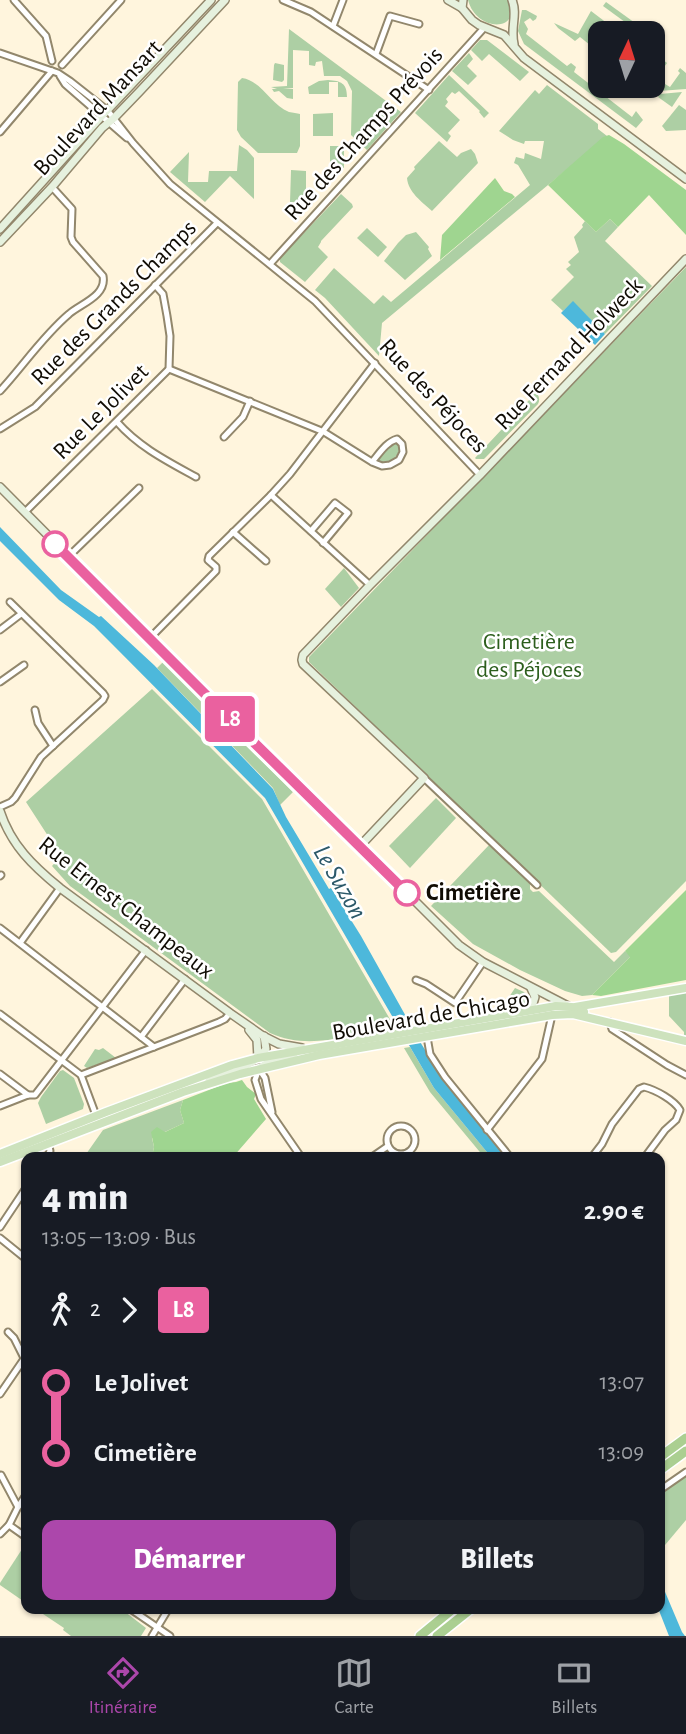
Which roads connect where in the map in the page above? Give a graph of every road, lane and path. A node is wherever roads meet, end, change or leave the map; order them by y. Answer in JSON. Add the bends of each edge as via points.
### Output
{"nodes":[{"id":1,"x":14,"y":0,"type":"edge"},
{"id":2,"x":121,"y":0,"type":"edge"},
{"id":3,"x":211,"y":0,"type":"edge"},
{"id":4,"x":225,"y":0,"type":"edge"},
{"id":5,"x":284,"y":0,"type":"edge"},
{"id":6,"x":343,"y":0,"type":"edge"},
{"id":7,"x":448,"y":0,"type":"edge"},
{"id":8,"x":512,"y":0,"type":"edge"},
{"id":9,"x":463,"y":4,"type":"edge"},
{"id":10,"x":513,"y":20,"type":"junction"},
{"id":11,"x":419,"y":24,"type":"dead end"},
{"id":12,"x":333,"y":26,"type":"junction"},
{"id":13,"x":488,"y":29,"type":"junction"},
{"id":14,"x":516,"y":49,"type":"junction"},
{"id":15,"x":0,"y":53,"type":"edge"},
{"id":16,"x":376,"y":54,"type":"junction"},
{"id":17,"x":52,"y":61,"type":"junction"},
{"id":18,"x":62,"y":65,"type":"junction"},
{"id":19,"x":45,"y":68,"type":"junction"},
{"id":20,"x":55,"y":72,"type":"junction"},
{"id":21,"x":429,"y":90,"type":"junction"},
{"id":22,"x":105,"y":113,"type":"junction"},
{"id":23,"x":111,"y":120,"type":"junction"},
{"id":24,"x":0,"y":132,"type":"edge"},
{"id":25,"x":686,"y":179,"type":"edge"},
{"id":26,"x":52,"y":187,"type":"junction"},
{"id":27,"x":217,"y":223,"type":"junction"},
{"id":28,"x":0,"y":229,"type":"edge"},
{"id":29,"x":0,"y":242,"type":"edge"},
{"id":30,"x":686,"y":260,"type":"edge"},
{"id":31,"x":270,"y":264,"type":"junction"},
{"id":32,"x":155,"y":285,"type":"junction"},
{"id":33,"x":375,"y":363,"type":"junction"},
{"id":34,"x":169,"y":369,"type":"junction"},
{"id":35,"x":0,"y":391,"type":"edge"},
{"id":36,"x":250,"y":401,"type":"junction"},
{"id":37,"x":117,"y":422,"type":"junction"},
{"id":38,"x":0,"y":429,"type":"edge"},
{"id":39,"x":324,"y":432,"type":"junction"},
{"id":40,"x":224,"y":437,"type":"dead end"},
{"id":41,"x":372,"y":462,"type":"junction"},
{"id":42,"x":480,"y":475,"type":"junction"},
{"id":43,"x":195,"y":477,"type":"dead end"},
{"id":44,"x":0,"y":487,"type":"edge"},
{"id":45,"x":139,"y":488,"type":"dead end"},
{"id":46,"x":271,"y":495,"type":"junction"},
{"id":47,"x":25,"y":512,"type":"junction"},
{"id":48,"x":233,"y":531,"type":"junction"},
{"id":49,"x":311,"y":531,"type":"junction"},
{"id":50,"x":323,"y":543,"type":"junction"},
{"id":51,"x":68,"y":557,"type":"junction"},
{"id":52,"x":266,"y":561,"type":"dead end"},
{"id":53,"x":370,"y":585,"type":"junction"},
{"id":54,"x":10,"y":602,"type":"dead end"},
{"id":55,"x":21,"y":614,"type":"junction"},
{"id":56,"x":0,"y":630,"type":"edge"},
{"id":57,"x":150,"y":638,"type":"junction"},
{"id":58,"x":24,"y":664,"type":"dead end"},
{"id":59,"x":0,"y":682,"type":"edge"},
{"id":60,"x":35,"y":710,"type":"dead end"},
{"id":61,"x":53,"y":746,"type":"junction"},
{"id":62,"x":424,"y":778,"type":"junction"},
{"id":63,"x":0,"y":809,"type":"edge"},
{"id":64,"x":3,"y":828,"type":"edge"},
{"id":65,"x":360,"y":846,"type":"junction"},
{"id":66,"x":537,"y":885,"type":"dead end"},
{"id":67,"x":60,"y":888,"type":"junction"},
{"id":68,"x":0,"y":928,"type":"edge"},
{"id":69,"x":20,"y":943,"type":"junction"},
{"id":70,"x":146,"y":950,"type":"junction"},
{"id":71,"x":483,"y":962,"type":"junction"},
{"id":72,"x":185,"y":979,"type":"junction"},
{"id":73,"x":416,"y":980,"type":"dead end"},
{"id":74,"x":530,"y":987,"type":"junction"},
{"id":75,"x":686,"y":988,"type":"edge"},
{"id":76,"x":102,"y":1007,"type":"junction"},
{"id":77,"x":572,"y":1007,"type":"junction"},
{"id":78,"x":531,"y":1010,"type":"junction"},
{"id":79,"x":230,"y":1013,"type":"junction"},
{"id":80,"x":0,"y":1014,"type":"edge"},
{"id":81,"x":552,"y":1015,"type":"junction"},
{"id":82,"x":522,"y":1020,"type":"junction"},
{"id":83,"x":610,"y":1022,"type":"junction"},
{"id":84,"x":423,"y":1035,"type":"junction"},
{"id":85,"x":263,"y":1036,"type":"junction"},
{"id":86,"x":141,"y":1037,"type":"junction"},
{"id":87,"x":399,"y":1037,"type":"junction"},
{"id":88,"x":686,"y":1041,"type":"edge"},
{"id":89,"x":154,"y":1047,"type":"junction"},
{"id":90,"x":308,"y":1049,"type":"junction"},
{"id":91,"x":258,"y":1058,"type":"junction"},
{"id":92,"x":61,"y":1060,"type":"junction"},
{"id":93,"x":259,"y":1069,"type":"junction"},
{"id":94,"x":0,"y":1074,"type":"edge"},
{"id":95,"x":81,"y":1075,"type":"junction"},
{"id":96,"x":686,"y":1075,"type":"edge"},
{"id":97,"x":194,"y":1088,"type":"junction"},
{"id":98,"x":28,"y":1095,"type":"junction"},
{"id":99,"x":0,"y":1106,"type":"edge"},
{"id":100,"x":98,"y":1120,"type":"junction"},
{"id":101,"x":487,"y":1130,"type":"junction"},
{"id":102,"x":47,"y":1140,"type":"junction"},
{"id":103,"x":388,"y":1146,"type":"junction"},
{"id":104,"x":21,"y":1152,"type":"edge"},
{"id":105,"x":21,"y":1152,"type":"edge"},
{"id":106,"x":50,"y":1152,"type":"edge"},
{"id":107,"x":298,"y":1152,"type":"edge"},
{"id":108,"x":379,"y":1152,"type":"edge"},
{"id":109,"x":394,"y":1152,"type":"edge"},
{"id":110,"x":408,"y":1152,"type":"edge"},
{"id":111,"x":506,"y":1152,"type":"edge"},
{"id":112,"x":596,"y":1152,"type":"edge"},
{"id":113,"x":649,"y":1152,"type":"edge"},
{"id":114,"x":0,"y":1154,"type":"edge"},
{"id":115,"x":0,"y":1162,"type":"edge"},
{"id":116,"x":21,"y":1196,"type":"edge"},
{"id":117,"x":0,"y":1227,"type":"edge"},
{"id":118,"x":0,"y":1238,"type":"edge"},
{"id":119,"x":21,"y":1255,"type":"edge"},
{"id":120,"x":8,"y":1332,"type":"dead end"},
{"id":121,"x":21,"y":1350,"type":"edge"},
{"id":122,"x":21,"y":1363,"type":"edge"},
{"id":123,"x":0,"y":1394,"type":"edge"},
{"id":124,"x":686,"y":1438,"type":"edge"},
{"id":125,"x":686,"y":1451,"type":"edge"},
{"id":126,"x":665,"y":1453,"type":"edge"},
{"id":127,"x":665,"y":1466,"type":"edge"},
{"id":128,"x":686,"y":1472,"type":"edge"},
{"id":129,"x":1,"y":1475,"type":"edge"},
{"id":130,"x":665,"y":1487,"type":"edge"},
{"id":131,"x":21,"y":1502,"type":"edge"},
{"id":132,"x":18,"y":1507,"type":"junction"},
{"id":133,"x":9,"y":1525,"type":"junction"},
{"id":134,"x":21,"y":1533,"type":"edge"},
{"id":135,"x":0,"y":1534,"type":"edge"},
{"id":136,"x":138,"y":1614,"type":"edge"},
{"id":137,"x":166,"y":1614,"type":"edge"},
{"id":138,"x":447,"y":1614,"type":"edge"},
{"id":139,"x":464,"y":1614,"type":"edge"},
{"id":140,"x":158,"y":1628,"type":"junction"},
{"id":141,"x":152,"y":1636,"type":"edge"},
{"id":142,"x":170,"y":1636,"type":"edge"},
{"id":143,"x":420,"y":1636,"type":"edge"},
{"id":144,"x":437,"y":1636,"type":"edge"}],
"edges":[{"from":1,"to":17,"type":"street","via":[[46,36]]},
{"from":2,"to":18,"type":"street"},
{"from":3,"to":22,"type":"main road","name":"Boulevard Mansart"},
{"from":4,"to":23,"type":"main road","name":"Boulevard Mansart"},
{"from":5,"to":12,"type":"street"},
{"from":6,"to":12,"type":"street"},
{"from":7,"to":9,"type":"main road"},
{"from":8,"to":10,"type":"main road"},
{"from":9,"to":13,"type":"main road","via":[[472,20]]},
{"from":10,"to":13,"type":"main road","via":[[507,27]]},
{"from":10,"to":14,"type":"main road"},
{"from":11,"to":16,"type":"street","via":[[390,16]]},
{"from":12,"to":16,"type":"street"},
{"from":13,"to":14,"type":"main road","via":[[506,37]]},
{"from":13,"to":21,"type":"street","name":"Rue des Champs Prévois"},
{"from":14,"to":25,"type":"main road"},
{"from":15,"to":19,"type":"street","name":"Rue des Péjoces"},
{"from":16,"to":21,"type":"street"},
{"from":17,"to":18,"type":"street"},
{"from":17,"to":19,"type":"street"},
{"from":18,"to":20,"type":"street"},
{"from":19,"to":20,"type":"street","name":"Rue des Péjoces"},
{"from":20,"to":22,"type":"street","name":"Rue des Péjoces"},
{"from":20,"to":24,"type":"street"},
{"from":21,"to":31,"type":"street","name":"Rue des Champs Prévois"},
{"from":22,"to":23,"type":"street","name":"Rue des Péjoces"},
{"from":22,"to":28,"type":"main road","name":"Boulevard Mansart"},
{"from":23,"to":26,"type":"main road","name":"Boulevard Mansart"},
{"from":23,"to":27,"type":"street","name":"Rue des Péjoces","via":[[170,184]]},
{"from":26,"to":29,"type":"main road","name":"Boulevard Mansart"},
{"from":26,"to":35,"type":"street","via":[[72,209],[73,242],[103,276],[103,286],[69,313]]},
{"from":27,"to":31,"type":"street","name":"Rue des Péjoces"},
{"from":27,"to":32,"type":"street","name":"Rue des Grands Champs"},
{"from":30,"to":42,"type":"main road","name":"Rue Fernand Holweck"},
{"from":31,"to":33,"type":"street","name":"Rue des Péjoces","via":[[315,301]]},
{"from":32,"to":34,"type":"street","name":"Rue Le Jolivet","via":[[163,294],[167,316]]},
{"from":32,"to":38,"type":"street","name":"Rue des Grands Champs","via":[[35,407]]},
{"from":33,"to":39,"type":"street"},
{"from":33,"to":42,"type":"street","name":"Rue des Péjoces"},
{"from":34,"to":36,"type":"street"},
{"from":34,"to":37,"type":"street","name":"Rue Le Jolivet"},
{"from":36,"to":39,"type":"street"},
{"from":36,"to":40,"type":"street"},
{"from":37,"to":43,"type":"street","via":[[137,442]]},
{"from":37,"to":47,"type":"street","name":"Rue Le Jolivet"},
{"from":39,"to":41,"type":"street"},
{"from":39,"to":46,"type":"street"},
{"from":41,"to":41,"type":"street","via":[[390,466],[399,460],[402,444],[394,440]]},
{"from":42,"to":53,"type":"main road","name":"Rue des Péjoces"},
{"from":44,"to":47,"type":"main road"},
{"from":45,"to":51,"type":"street"},
{"from":46,"to":48,"type":"street"},
{"from":46,"to":49,"type":"street"},
{"from":47,"to":51,"type":"main road"},
{"from":48,"to":52,"type":"street"},
{"from":48,"to":57,"type":"street","via":[[207,558],[216,571]]},
{"from":49,"to":50,"type":"street"},
{"from":49,"to":50,"type":"street","via":[[335,503],[348,513]]},
{"from":50,"to":53,"type":"street"},
{"from":51,"to":57,"type":"main road"},
{"from":53,"to":62,"type":"main road","name":"Rue des Péjoces","via":[[303,656],[303,664]]},
{"from":54,"to":55,"type":"street"},
{"from":55,"to":56,"type":"street"},
{"from":55,"to":61,"type":"street","via":[[103,693],[104,698]]},
{"from":57,"to":65,"type":"main road"},
{"from":58,"to":59,"type":"street"},
{"from":60,"to":61,"type":"street"},
{"from":61,"to":63,"type":"street","via":[[15,799]]},
{"from":62,"to":65,"type":"main road"},
{"from":62,"to":66,"type":"street"},
{"from":63,"to":64,"type":"main road","name":"Rue Ernest Champeaux"},
{"from":64,"to":67,"type":"main road","name":"Rue Ernest Champeaux","via":[[29,861]]},
{"from":65,"to":71,"type":"main road","via":[[459,945]]},
{"from":67,"to":69,"type":"street"},
{"from":67,"to":70,"type":"main road","name":"Rue Ernest Champeaux"},
{"from":68,"to":69,"type":"street"},
{"from":69,"to":76,"type":"street"},
{"from":70,"to":72,"type":"main road","name":"Rue Ernest Champeaux"},
{"from":70,"to":76,"type":"street"},
{"from":71,"to":73,"type":"street","via":[[455,1003]]},
{"from":71,"to":74,"type":"main road"},
{"from":72,"to":79,"type":"main road","name":"Rue Ernest Champeaux"},
{"from":72,"to":86,"type":"street"},
{"from":74,"to":77,"type":"main road"},
{"from":74,"to":78,"type":"main road","via":[[535,997]]},
{"from":75,"to":77,"type":"main road"},
{"from":76,"to":86,"type":"street"},
{"from":76,"to":92,"type":"street"},
{"from":77,"to":78,"type":"main road","name":"Boulevard de Chicago"},
{"from":77,"to":82,"type":"main road"},
{"from":77,"to":83,"type":"main road"},
{"from":78,"to":84,"type":"main road","name":"Boulevard de Chicago"},
{"from":79,"to":85,"type":"main road","name":"Rue Ernest Champeaux"},
{"from":79,"to":89,"type":"street","via":[[219,1022]]},
{"from":79,"to":91,"type":"main road","name":"Rue Ernest Champeaux","via":[[257,1038]]},
{"from":80,"to":92,"type":"street"},
{"from":81,"to":82,"type":"main road","name":"Boulevard de Chicago"},
{"from":81,"to":83,"type":"main road","name":"Boulevard de Chicago","via":[[573,1014]]},
{"from":81,"to":101,"type":"street","via":[[541,1059]]},
{"from":82,"to":84,"type":"main road","name":"Boulevard de Chicago"},
{"from":83,"to":88,"type":"main road"},
{"from":83,"to":96,"type":"street","via":[[612,1029]]},
{"from":84,"to":87,"type":"main road","name":"Boulevard de Chicago"},
{"from":84,"to":101,"type":"street","via":[[444,1077]]},
{"from":85,"to":90,"type":"main road","name":"Rue Ernest Champeaux"},
{"from":85,"to":91,"type":"main road","via":[[266,1049]]},
{"from":86,"to":89,"type":"street"},
{"from":87,"to":90,"type":"main road","name":"Boulevard de Chicago"},
{"from":87,"to":93,"type":"main road","name":"Boulevard de Chicago"},
{"from":89,"to":95,"type":"street"},
{"from":90,"to":91,"type":"main road","name":"Boulevard de Chicago"},
{"from":90,"to":93,"type":"main road"},
{"from":91,"to":93,"type":"main road"},
{"from":91,"to":97,"type":"main road"},
{"from":91,"to":100,"type":"main road","name":"Boulevard de Chicago"},
{"from":92,"to":95,"type":"street"},
{"from":92,"to":98,"type":"street","via":[[35,1095]]},
{"from":93,"to":97,"type":"main road","name":"Boulevard de Chicago"},
{"from":93,"to":107,"type":"street","via":[[272,1115]]},
{"from":94,"to":98,"type":"street"},
{"from":95,"to":100,"type":"street"},
{"from":97,"to":100,"type":"main road","name":"Boulevard de Chicago"},
{"from":98,"to":99,"type":"street"},
{"from":100,"to":102,"type":"main road","name":"Boulevard de Chicago"},
{"from":101,"to":111,"type":"street"},
{"from":102,"to":105,"type":"main road","name":"Boulevard de Chicago"},
{"from":102,"to":106,"type":"street"},
{"from":102,"to":114,"type":"main road","name":"Boulevard de Chicago"},
{"from":103,"to":108,"type":"street"},
{"from":103,"to":109,"type":"street"},
{"from":103,"to":110,"type":"street","via":[[387,1136],[401,1125],[414,1133],[414,1146]]},
{"from":104,"to":115,"type":"main road","name":"Boulevard de Chicago"},
{"from":112,"to":113,"type":"street","via":[[612,1124],[644,1087],[680,1110]]},
{"from":116,"to":117,"type":"street"},
{"from":118,"to":119,"type":"street"},
{"from":120,"to":121,"type":"street"},
{"from":122,"to":123,"type":"street"},
{"from":124,"to":126,"type":"highway"},
{"from":125,"to":127,"type":"highway"},
{"from":128,"to":130,"type":"street"},
{"from":129,"to":132,"type":"street"},
{"from":131,"to":132,"type":"street"},
{"from":132,"to":133,"type":"street"},
{"from":133,"to":134,"type":"street"},
{"from":133,"to":135,"type":"street"},
{"from":136,"to":140,"type":"street"},
{"from":137,"to":140,"type":"street"},
{"from":138,"to":143,"type":"highway"},
{"from":139,"to":144,"type":"highway"},
{"from":140,"to":141,"type":"street"},
{"from":140,"to":142,"type":"street"}]}
